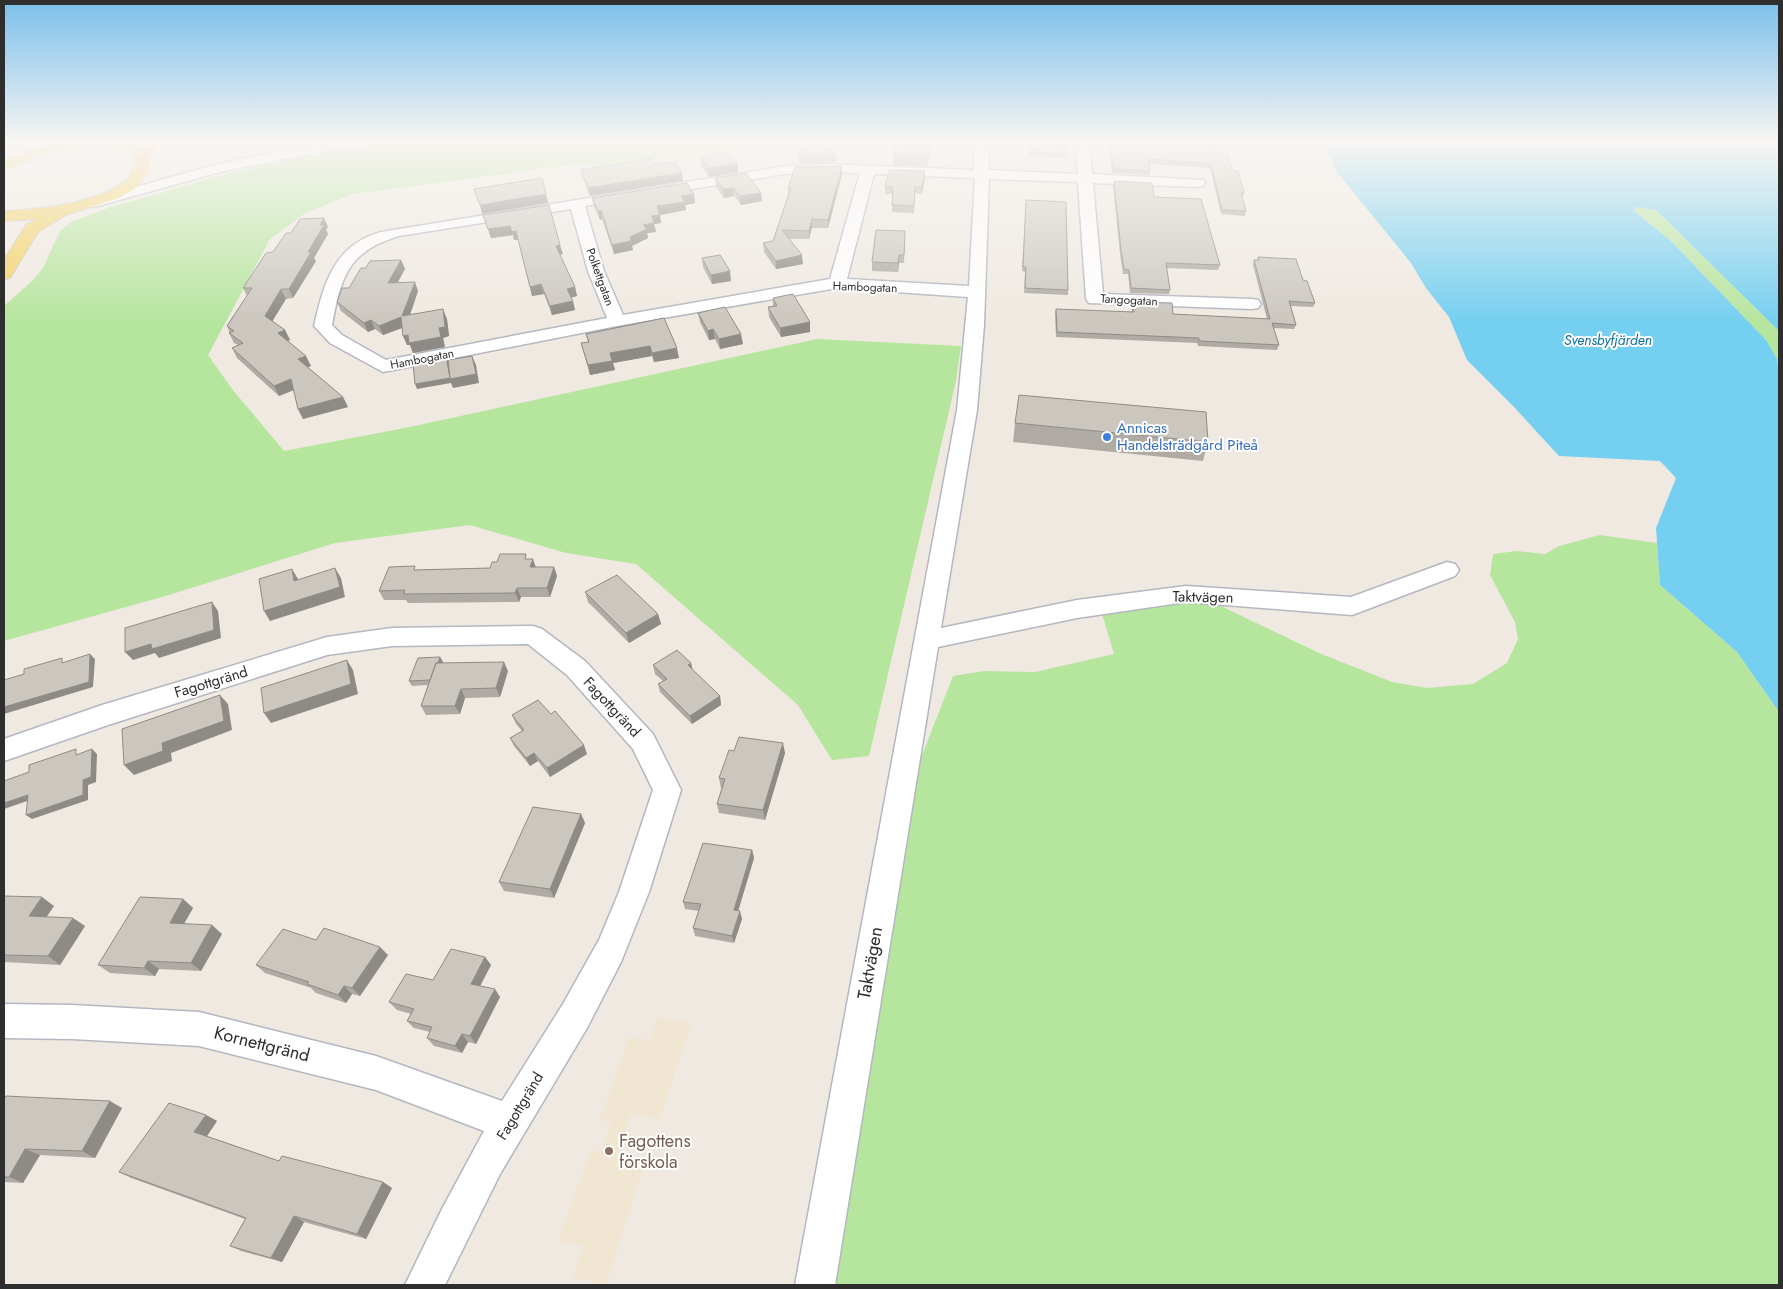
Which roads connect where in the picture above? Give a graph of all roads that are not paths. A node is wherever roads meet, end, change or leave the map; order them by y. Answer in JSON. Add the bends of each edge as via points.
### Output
{"nodes":[{"id":1,"x":93,"y":202,"type":"edge"},
{"id":2,"x":96,"y":202,"type":"edge"},
{"id":3,"x":588,"y":202,"type":"edge"},
{"id":4,"x":859,"y":202,"type":"edge"},
{"id":5,"x":981,"y":202,"type":"edge"},
{"id":6,"x":1088,"y":202,"type":"edge"},
{"id":7,"x":89,"y":204,"type":"junction"},
{"id":8,"x":577,"y":204,"type":"junction"},
{"id":9,"x":68,"y":210,"type":"junction"},
{"id":10,"x":4,"y":216,"type":"edge"},
{"id":11,"x":4,"y":274,"type":"edge"},
{"id":12,"x":837,"y":283,"type":"junction"},
{"id":13,"x":976,"y":292,"type":"junction"},
{"id":14,"x":1252,"y":304,"type":"dead end"},
{"id":15,"x":617,"y":322,"type":"junction"},
{"id":16,"x":1447,"y":570,"type":"dead end"},
{"id":17,"x":927,"y":640,"type":"junction"},
{"id":18,"x":4,"y":750,"type":"edge"},
{"id":19,"x":4,"y":1021,"type":"edge"},
{"id":20,"x":509,"y":1122,"type":"junction"},
{"id":21,"x":425,"y":1285,"type":"edge"},
{"id":22,"x":815,"y":1285,"type":"edge"}],
"edges":[{"from":1,"to":7,"type":"main road"},
{"from":2,"to":7,"type":"street"},
{"from":3,"to":8,"type":"street","name":"Hambogatan"},
{"from":4,"to":12,"type":"street"},
{"from":5,"to":13,"type":"street","name":"Taktvägen"},
{"from":6,"to":14,"type":"street","name":"Tangogatan","via":[[1095,299]]},
{"from":7,"to":9,"type":"main road"},
{"from":8,"to":15,"type":"street","name":"Polkettgatan","via":[[596,271]]},
{"from":8,"to":15,"type":"street","name":"Hambogatan","via":[[397,232],[370,240],[355,249],[343,269],[327,303],[324,326],[336,339],[383,366]]},
{"from":9,"to":10,"type":"main road"},
{"from":9,"to":11,"type":"main road","via":[[32,229]]},
{"from":12,"to":13,"type":"street","name":"Hambogatan"},
{"from":12,"to":15,"type":"street","name":"Hambogatan"},
{"from":13,"to":17,"type":"street","name":"Taktvägen","via":[[967,410]]},
{"from":16,"to":17,"type":"street","name":"Taktvägen","via":[[1352,606],[1186,594],[1077,609]]},
{"from":17,"to":22,"type":"street","name":"Taktvägen"},
{"from":18,"to":20,"type":"street","name":"Fagottgränd","via":[[327,646],[392,637],[533,635],[576,668],[643,742],[666,790],[645,858],[610,951]]},
{"from":19,"to":20,"type":"street","name":"Kornettgränd","via":[[199,1029],[376,1073]]},
{"from":20,"to":21,"type":"street","name":"Fagottgränd","via":[[444,1242]]}]}
